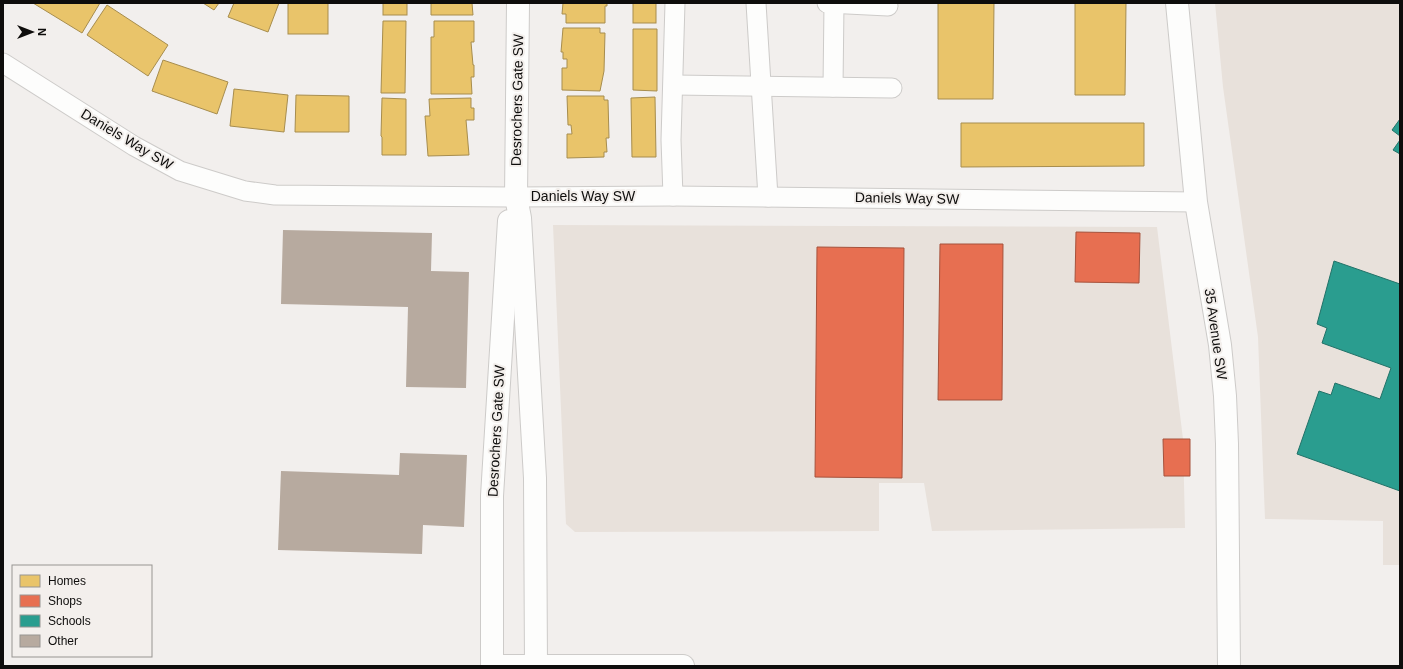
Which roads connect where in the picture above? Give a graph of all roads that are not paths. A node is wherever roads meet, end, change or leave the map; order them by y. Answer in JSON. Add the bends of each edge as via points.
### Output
{"nodes":[{"id":1,"x":518,"y":3,"type":"edge"},
{"id":2,"x":675,"y":3,"type":"edge"},
{"id":3,"x":756,"y":3,"type":"edge"},
{"id":4,"x":827,"y":3,"type":"edge"},
{"id":5,"x":1177,"y":3,"type":"edge"},
{"id":6,"x":834,"y":4,"type":"edge"},
{"id":7,"x":888,"y":6,"type":"dead end"},
{"id":8,"x":3,"y":63,"type":"edge"},
{"id":9,"x":674,"y":84,"type":"junction"},
{"id":10,"x":760,"y":86,"type":"junction"},
{"id":11,"x":833,"y":87,"type":"junction"},
{"id":12,"x":892,"y":88,"type":"dead end"},
{"id":13,"x":673,"y":196,"type":"junction"},
{"id":14,"x":516,"y":197,"type":"junction"},
{"id":15,"x":768,"y":197,"type":"junction"},
{"id":16,"x":1196,"y":202,"type":"junction"},
{"id":17,"x":492,"y":666,"type":"edge"},
{"id":18,"x":500,"y":666,"type":"edge"},
{"id":19,"x":536,"y":666,"type":"edge"},
{"id":20,"x":683,"y":666,"type":"edge"},
{"id":21,"x":1229,"y":666,"type":"edge"}],
"edges":[{"from":1,"to":14,"type":"street","name":"Desrochers Gate SW"},
{"from":2,"to":9,"type":"street"},
{"from":3,"to":10,"type":"street"},
{"from":4,"to":6,"type":"street"},
{"from":5,"to":16,"type":"street","name":"35 Avenue SW"},
{"from":6,"to":7,"type":"street"},
{"from":6,"to":11,"type":"street"},
{"from":8,"to":14,"type":"street","name":"Daniels Way SW","via":[[157,159],[180,171],[245,191],[294,196]]},
{"from":9,"to":10,"type":"street"},
{"from":9,"to":13,"type":"street","via":[[671,140]]},
{"from":10,"to":11,"type":"street"},
{"from":10,"to":15,"type":"street"},
{"from":11,"to":12,"type":"street"},
{"from":13,"to":14,"type":"street","name":"Daniels Way SW"},
{"from":13,"to":15,"type":"street","name":"Daniels Way SW"},
{"from":14,"to":17,"type":"street","name":"Desrochers Gate SW","via":[[509,218],[492,496]]},
{"from":14,"to":19,"type":"street","name":"Desrochers Gate SW","via":[[520,218],[535,478]]},
{"from":15,"to":16,"type":"street","name":"Daniels Way SW"},
{"from":16,"to":21,"type":"street","name":"35 Avenue SW","via":[[1220,345],[1225,396]]},
{"from":18,"to":19,"type":"street"},
{"from":19,"to":20,"type":"street"}]}
